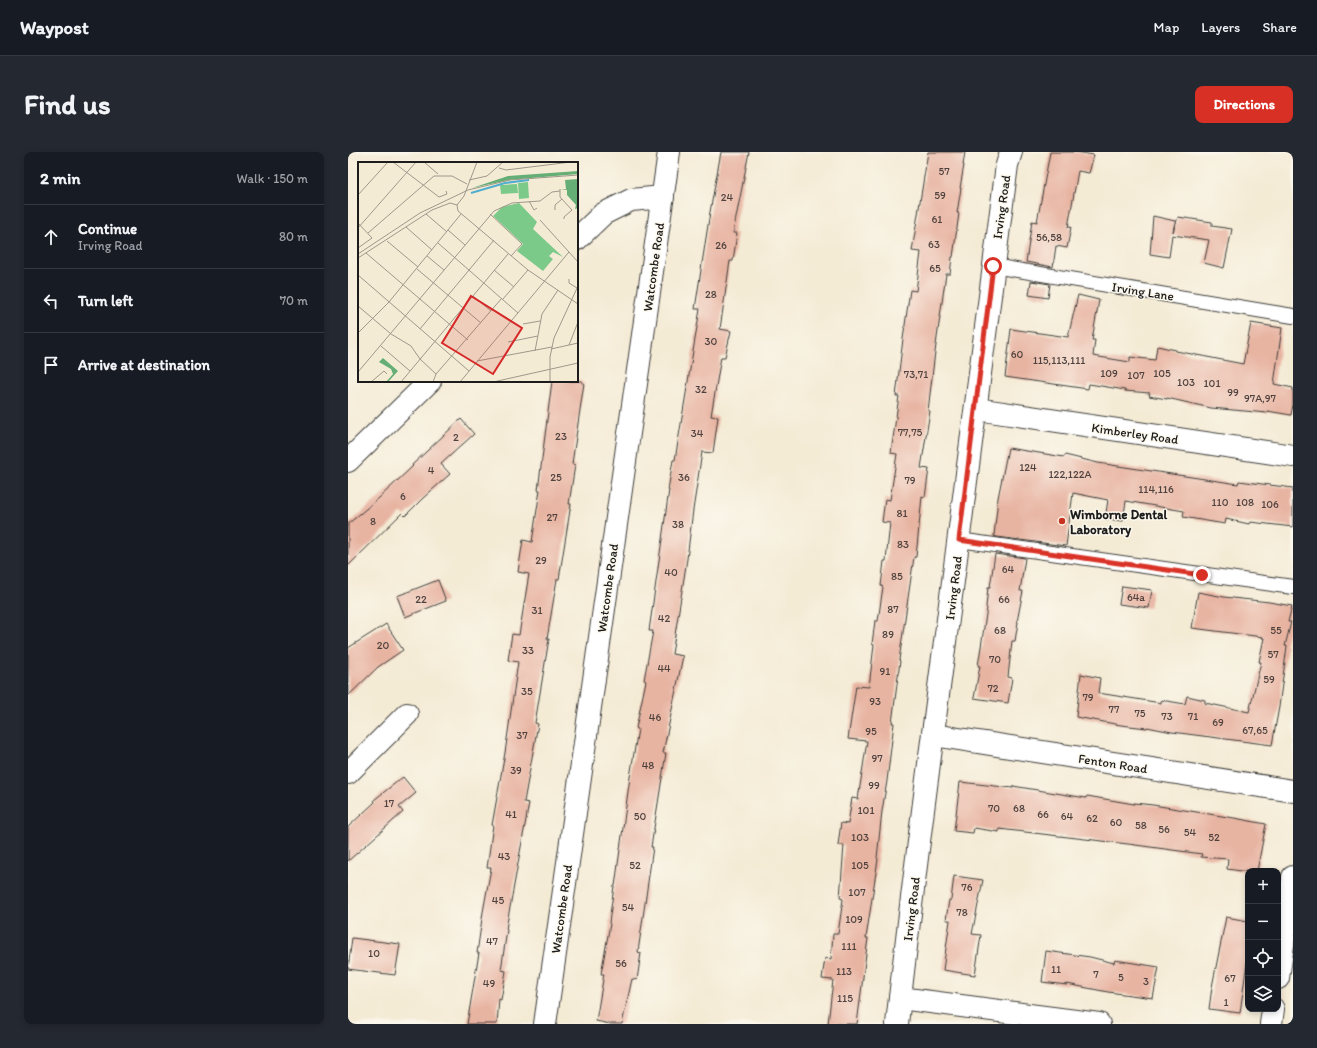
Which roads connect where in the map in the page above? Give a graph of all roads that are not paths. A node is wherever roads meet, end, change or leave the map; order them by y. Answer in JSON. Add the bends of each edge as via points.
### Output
{"nodes":[{"id":1,"x":669,"y":152,"type":"edge"},
{"id":2,"x":1011,"y":152,"type":"edge"},
{"id":3,"x":663,"y":197,"type":"junction"},
{"id":4,"x":578,"y":238,"type":"edge"},
{"id":5,"x":993,"y":266,"type":"junction"},
{"id":6,"x":1293,"y":316,"type":"edge"},
{"id":7,"x":429,"y":382,"type":"edge"},
{"id":8,"x":976,"y":409,"type":"junction"},
{"id":9,"x":1293,"y":456,"type":"edge"},
{"id":10,"x":348,"y":461,"type":"edge"},
{"id":11,"x":959,"y":540,"type":"junction"},
{"id":12,"x":1293,"y":587,"type":"edge"},
{"id":13,"x":407,"y":714,"type":"dead end"},
{"id":14,"x":933,"y":735,"type":"junction"},
{"id":15,"x":348,"y":773,"type":"edge"},
{"id":16,"x":1293,"y":791,"type":"edge"},
{"id":17,"x":1293,"y":877,"type":"edge"},
{"id":18,"x":1278,"y":976,"type":"edge"},
{"id":19,"x":900,"y":998,"type":"junction"},
{"id":20,"x":1273,"y":1012,"type":"edge"},
{"id":21,"x":545,"y":1024,"type":"edge"},
{"id":22,"x":898,"y":1024,"type":"edge"},
{"id":23,"x":1099,"y":1024,"type":"edge"},
{"id":24,"x":1271,"y":1024,"type":"edge"}],
"edges":[{"from":1,"to":3,"type":"street","name":"Watcombe Road"},
{"from":2,"to":5,"type":"street","name":"Irving Road","via":[[1006,165]]},
{"from":3,"to":4,"type":"street","via":[[631,200],[602,214]]},
{"from":3,"to":21,"type":"street","name":"Watcombe Road"},
{"from":5,"to":6,"type":"lane","name":"Irving Lane"},
{"from":5,"to":8,"type":"street","name":"Irving Road"},
{"from":7,"to":10,"type":"street"},
{"from":8,"to":9,"type":"street","name":"Kimberley Road"},
{"from":8,"to":11,"type":"street","name":"Irving Road"},
{"from":11,"to":12,"type":"lane"},
{"from":11,"to":14,"type":"street","name":"Irving Road"},
{"from":13,"to":15,"type":"street"},
{"from":14,"to":16,"type":"street","name":"Fenton Road"},
{"from":14,"to":19,"type":"street","name":"Irving Road"},
{"from":17,"to":18,"type":"street"},
{"from":19,"to":22,"type":"street","name":"Irving Road"},
{"from":19,"to":23,"type":"street"},
{"from":20,"to":24,"type":"street"}]}
